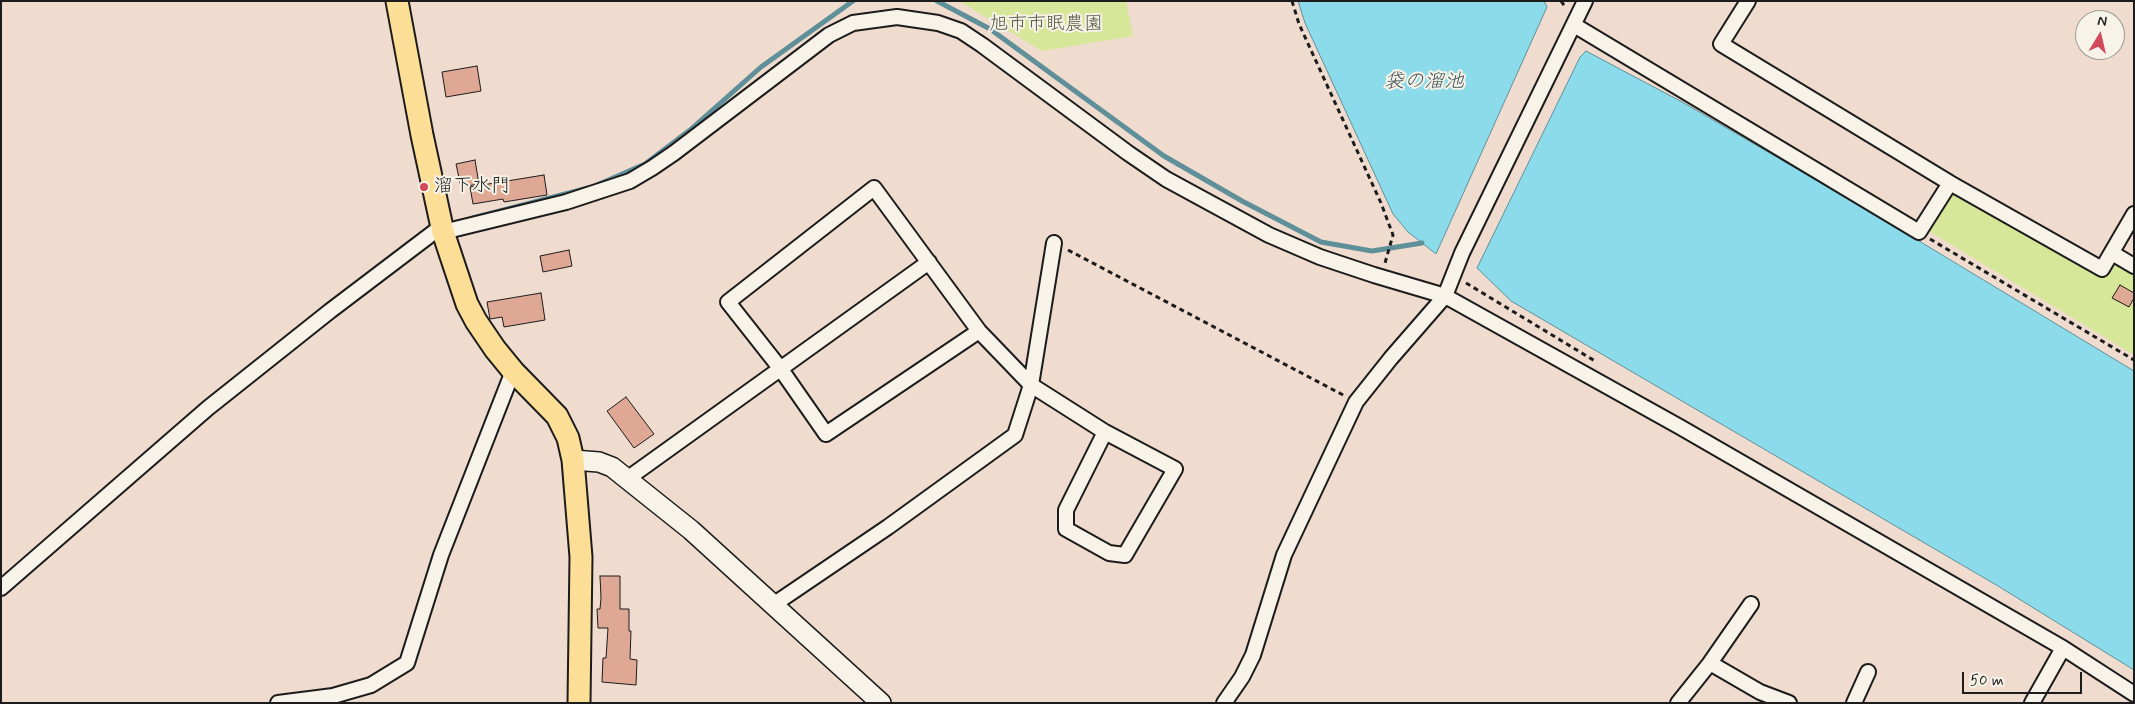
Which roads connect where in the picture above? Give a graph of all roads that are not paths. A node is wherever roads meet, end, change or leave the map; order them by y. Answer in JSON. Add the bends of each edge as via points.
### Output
{"nodes":[{"id":1,"x":396,"y":1,"type":"edge"},
{"id":2,"x":1585,"y":1,"type":"edge"},
{"id":3,"x":1748,"y":1,"type":"edge"},
{"id":4,"x":1574,"y":25,"type":"junction"},
{"id":5,"x":1950,"y":183,"type":"junction"},
{"id":6,"x":2134,"y":214,"type":"edge"},
{"id":7,"x":443,"y":229,"type":"junction"},
{"id":8,"x":1054,"y":243,"type":"road end"},
{"id":9,"x":2112,"y":253,"type":"junction"},
{"id":10,"x":928,"y":262,"type":"junction"},
{"id":11,"x":2134,"y":266,"type":"edge"},
{"id":12,"x":1445,"y":296,"type":"junction"},
{"id":13,"x":979,"y":331,"type":"junction"},
{"id":14,"x":780,"y":368,"type":"junction"},
{"id":15,"x":513,"y":372,"type":"junction"},
{"id":16,"x":1031,"y":384,"type":"junction"},
{"id":17,"x":1105,"y":432,"type":"junction"},
{"id":18,"x":573,"y":460,"type":"junction"},
{"id":19,"x":626,"y":478,"type":"junction"},
{"id":20,"x":1,"y":588,"type":"edge"},
{"id":21,"x":1751,"y":604,"type":"dead end"},
{"id":22,"x":773,"y":605,"type":"junction"},
{"id":23,"x":2063,"y":648,"type":"junction"},
{"id":24,"x":1710,"y":663,"type":"junction"},
{"id":25,"x":1868,"y":672,"type":"dead end"},
{"id":26,"x":2134,"y":694,"type":"edge"},
{"id":27,"x":278,"y":703,"type":"edge"},
{"id":28,"x":579,"y":703,"type":"edge"},
{"id":29,"x":881,"y":703,"type":"edge"},
{"id":30,"x":1224,"y":703,"type":"edge"},
{"id":31,"x":1678,"y":703,"type":"edge"},
{"id":32,"x":1789,"y":703,"type":"edge"},
{"id":33,"x":1854,"y":703,"type":"edge"},
{"id":34,"x":2032,"y":703,"type":"edge"}],
"edges":[{"from":1,"to":7,"type":"main road"},
{"from":2,"to":4,"type":"street"},
{"from":3,"to":5,"type":"street","via":[[1722,44]]},
{"from":4,"to":5,"type":"street","via":[[1919,232]]},
{"from":4,"to":12,"type":"street","via":[[1462,253]]},
{"from":5,"to":9,"type":"street","via":[[2102,269]]},
{"from":6,"to":9,"type":"street"},
{"from":7,"to":12,"type":"street","via":[[566,202],[630,181],[674,153],[829,35],[853,23],[897,17],[938,23],[961,31],[1166,179],[1269,235],[1320,257]]},
{"from":7,"to":15,"type":"main road","via":[[476,321]]},
{"from":7,"to":20,"type":"street","via":[[362,287],[208,408]]},
{"from":8,"to":16,"type":"street"},
{"from":9,"to":11,"type":"street"},
{"from":10,"to":13,"type":"street"},
{"from":10,"to":14,"type":"street"},
{"from":10,"to":14,"type":"street","via":[[874,188],[728,302]]},
{"from":12,"to":23,"type":"street"},
{"from":12,"to":30,"type":"street","via":[[1356,402],[1284,555],[1253,655]]},
{"from":13,"to":14,"type":"street","via":[[826,434]]},
{"from":13,"to":16,"type":"street"},
{"from":14,"to":19,"type":"street"},
{"from":15,"to":18,"type":"main road","via":[[557,416],[568,438]]},
{"from":15,"to":27,"type":"street","via":[[441,555],[407,663],[371,685],[333,696]]},
{"from":16,"to":17,"type":"street"},
{"from":16,"to":22,"type":"street","via":[[1015,434],[888,527]]},
{"from":17,"to":17,"type":"street","via":[[1066,510],[1066,529],[1108,553],[1125,555],[1175,469]]},
{"from":18,"to":19,"type":"street","via":[[612,466]]},
{"from":18,"to":28,"type":"main road","via":[[581,558]]},
{"from":19,"to":22,"type":"street","via":[[691,530]]},
{"from":21,"to":24,"type":"street"},
{"from":22,"to":29,"type":"street"},
{"from":23,"to":26,"type":"street"},
{"from":23,"to":34,"type":"street"},
{"from":24,"to":31,"type":"street"},
{"from":24,"to":32,"type":"street","via":[[1760,692]]},
{"from":25,"to":33,"type":"street"}]}
